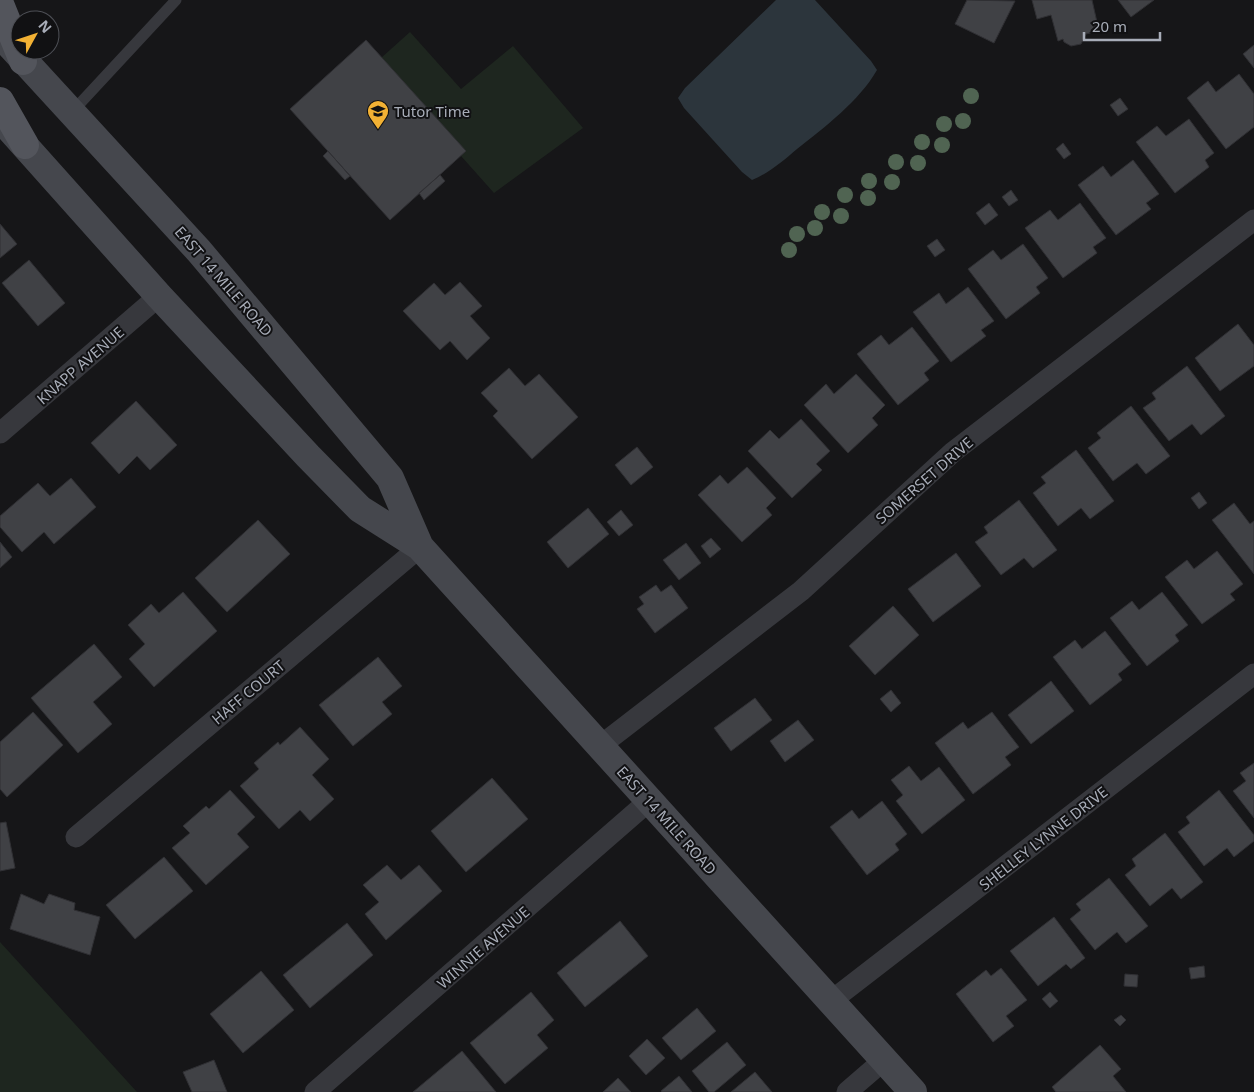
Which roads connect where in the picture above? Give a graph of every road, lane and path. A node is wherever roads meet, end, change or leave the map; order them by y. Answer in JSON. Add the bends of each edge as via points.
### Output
{"nodes":[{"id":1,"x":176,"y":0,"type":"edge"},
{"id":2,"x":0,"y":4,"type":"edge"},
{"id":3,"x":0,"y":34,"type":"edge"},
{"id":4,"x":23,"y":61,"type":"junction"},
{"id":5,"x":0,"y":101,"type":"edge"},
{"id":6,"x":72,"y":112,"type":"junction"},
{"id":7,"x":0,"y":118,"type":"edge"},
{"id":8,"x":25,"y":145,"type":"junction"},
{"id":9,"x":1254,"y":220,"type":"edge"},
{"id":10,"x":160,"y":296,"type":"junction"},
{"id":11,"x":0,"y":434,"type":"edge"},
{"id":12,"x":420,"y":547,"type":"junction"},
{"id":13,"x":1254,"y":674,"type":"edge"},
{"id":14,"x":600,"y":746,"type":"junction"},
{"id":15,"x":650,"y":800,"type":"junction"},
{"id":16,"x":76,"y":837,"type":"dead end"},
{"id":17,"x":831,"y":1001,"type":"junction"},
{"id":18,"x":884,"y":1060,"type":"junction"},
{"id":19,"x":315,"y":1092,"type":"edge"},
{"id":20,"x":847,"y":1092,"type":"edge"},
{"id":21,"x":913,"y":1092,"type":"edge"}],
"edges":[{"from":1,"to":6,"type":"lane"},
{"from":2,"to":4,"type":"main road"},
{"from":3,"to":4,"type":"main road","name":"EAST 14 MILE ROAD"},
{"from":4,"to":6,"type":"main road","name":"EAST 14 MILE ROAD"},
{"from":5,"to":8,"type":"main road"},
{"from":6,"to":12,"type":"main road","name":"EAST 14 MILE ROAD","via":[[199,251],[390,478]]},
{"from":7,"to":8,"type":"main road","name":"EAST 14 MILE ROAD"},
{"from":8,"to":10,"type":"main road","name":"EAST 14 MILE ROAD"},
{"from":9,"to":14,"type":"street","name":"SOMERSET DRIVE","via":[[953,452],[801,591]]},
{"from":10,"to":11,"type":"street","name":"KNAPP AVENUE"},
{"from":10,"to":12,"type":"main road","name":"EAST 14 MILE ROAD","via":[[360,509]]},
{"from":12,"to":14,"type":"main road","name":"EAST 14 MILE ROAD"},
{"from":12,"to":16,"type":"street","name":"HAFF COURT"},
{"from":13,"to":17,"type":"street","name":"SHELLEY LYNNE DRIVE"},
{"from":14,"to":15,"type":"main road","name":"EAST 14 MILE ROAD"},
{"from":15,"to":17,"type":"main road","name":"EAST 14 MILE ROAD"},
{"from":15,"to":19,"type":"street","name":"WINNIE AVENUE"},
{"from":17,"to":18,"type":"main road","name":"EAST 14 MILE ROAD"},
{"from":18,"to":20,"type":"street"},
{"from":18,"to":21,"type":"main road","name":"EAST 14 MILE ROAD"}]}
